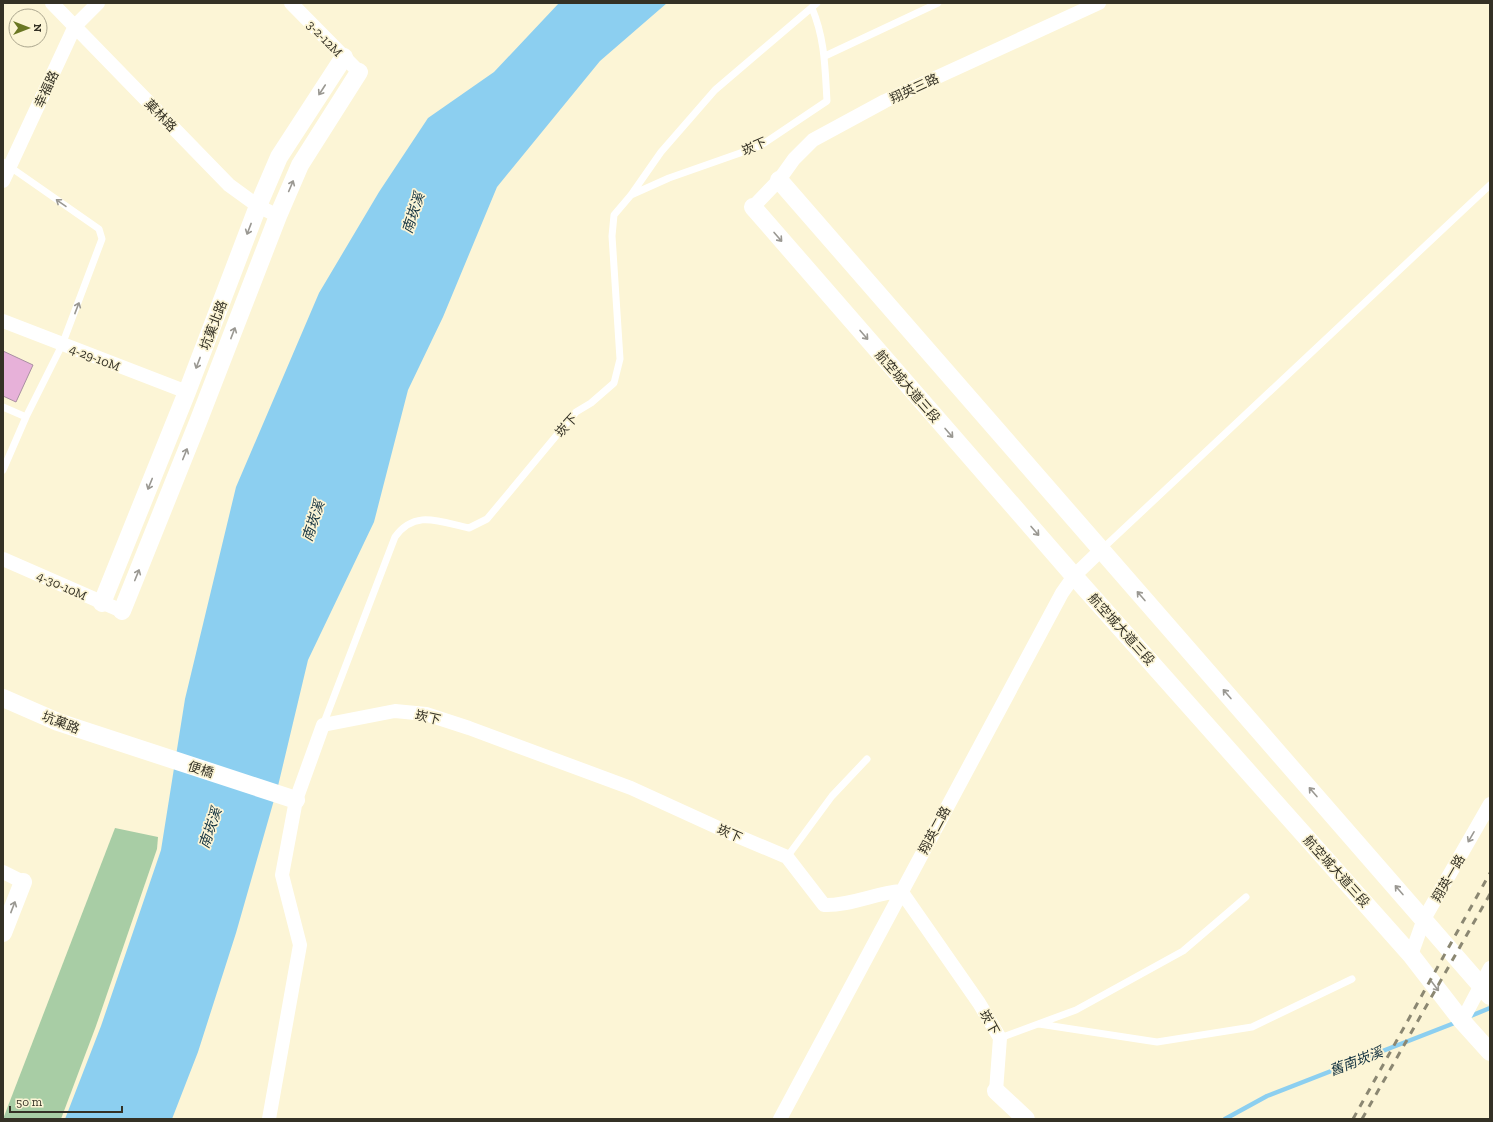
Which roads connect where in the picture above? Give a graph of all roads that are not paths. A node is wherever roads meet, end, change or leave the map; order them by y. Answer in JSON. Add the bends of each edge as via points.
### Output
{"nodes":[{"id":1,"x":52,"y":3,"type":"edge"},
{"id":2,"x":98,"y":3,"type":"edge"},
{"id":3,"x":291,"y":3,"type":"edge"},
{"id":4,"x":938,"y":3,"type":"edge"},
{"id":5,"x":1100,"y":3,"type":"edge"},
{"id":6,"x":814,"y":5,"type":"edge"},
{"id":7,"x":75,"y":26,"type":"junction"},
{"id":8,"x":825,"y":56,"type":"junction"},
{"id":9,"x":344,"y":57,"type":"junction"},
{"id":10,"x":359,"y":72,"type":"joint"},
{"id":11,"x":6,"y":165,"type":"edge"},
{"id":12,"x":779,"y":180,"type":"junction"},
{"id":13,"x":3,"y":181,"type":"edge"},
{"id":14,"x":1490,"y":185,"type":"edge"},
{"id":15,"x":631,"y":195,"type":"junction"},
{"id":16,"x":258,"y":206,"type":"junction"},
{"id":17,"x":753,"y":207,"type":"joint"},
{"id":18,"x":278,"y":216,"type":"junction"},
{"id":19,"x":3,"y":321,"type":"edge"},
{"id":20,"x":62,"y":345,"type":"junction"},
{"id":21,"x":188,"y":392,"type":"junction"},
{"id":22,"x":3,"y":407,"type":"edge"},
{"id":23,"x":26,"y":417,"type":"junction"},
{"id":24,"x":3,"y":470,"type":"edge"},
{"id":25,"x":1100,"y":550,"type":"junction"},
{"id":26,"x":3,"y":559,"type":"edge"},
{"id":27,"x":1074,"y":576,"type":"junction"},
{"id":28,"x":102,"y":603,"type":"junction"},
{"id":29,"x":122,"y":611,"type":"joint"},
{"id":30,"x":3,"y":698,"type":"edge"},
{"id":31,"x":323,"y":725,"type":"junction"},
{"id":32,"x":120,"y":743,"type":"joint"},
{"id":33,"x":867,"y":759,"type":"dead end"},
{"id":34,"x":289,"y":798,"type":"junction"},
{"id":35,"x":1490,"y":804,"type":"edge"},
{"id":36,"x":788,"y":857,"type":"junction"},
{"id":37,"x":3,"y":872,"type":"edge"},
{"id":38,"x":23,"y":882,"type":"joint"},
{"id":39,"x":901,"y":891,"type":"junction"},
{"id":40,"x":1246,"y":897,"type":"dead end"},
{"id":41,"x":1424,"y":919,"type":"junction"},
{"id":42,"x":3,"y":933,"type":"edge"},
{"id":43,"x":1411,"y":955,"type":"junction"},
{"id":44,"x":1490,"y":968,"type":"edge"},
{"id":45,"x":1352,"y":979,"type":"dead end"},
{"id":46,"x":1485,"y":990,"type":"edge"},
{"id":47,"x":1462,"y":1021,"type":"junction"},
{"id":48,"x":1039,"y":1024,"type":"junction"},
{"id":49,"x":1000,"y":1038,"type":"junction"},
{"id":50,"x":1490,"y":1052,"type":"edge"},
{"id":51,"x":996,"y":1091,"type":"joint"},
{"id":52,"x":269,"y":1119,"type":"edge"},
{"id":53,"x":780,"y":1119,"type":"edge"},
{"id":54,"x":1026,"y":1119,"type":"edge"}],
"edges":[{"from":1,"to":7,"type":"street","name":"菓林路"},
{"from":2,"to":7,"type":"street","name":"幸福路"},
{"from":3,"to":9,"type":"street","name":"3-2-12M"},
{"from":4,"to":8,"type":"lane"},
{"from":5,"to":12,"type":"street","name":"翔英三路","via":[[885,101],[813,140],[794,158]]},
{"from":6,"to":8,"type":"lane","name":"崁下"},
{"from":6,"to":15,"type":"lane","name":"崁下","via":[[715,90],[661,152]]},
{"from":7,"to":11,"type":"street","name":"幸福路"},
{"from":7,"to":16,"type":"street","name":"菓林路","via":[[229,185]]},
{"from":8,"to":15,"type":"lane","name":"崁下","via":[[827,101],[760,146],[669,178]]},
{"from":9,"to":10,"type":"street","name":"3-2-12M"},
{"from":9,"to":16,"type":"street","name":"坑菓北路","one_way":true,"via":[[279,157]]},
{"from":18,"to":10,"type":"street","name":"坑菓北路","one_way":true,"via":[[300,165]]},
{"from":11,"to":13,"type":"street","name":"幸福路"},
{"from":20,"to":11,"type":"lane","one_way":true,"via":[[102,239],[99,229]]},
{"from":12,"to":17,"type":"street","name":"翔英三路"},
{"from":12,"to":25,"type":"street"},
{"from":14,"to":25,"type":"lane"},
{"from":15,"to":31,"type":"lane","name":"崁下","via":[[614,215],[620,359],[614,383],[576,412],[487,519],[469,528],[430,519],[418,519],[402,528],[395,537]]},
{"from":16,"to":18,"type":"street","name":"菓林路"},
{"from":16,"to":21,"type":"street","name":"坑菓北路","one_way":true},
{"from":17,"to":27,"type":"street","name":"航空城大道三段","one_way":true},
{"from":29,"to":18,"type":"street","name":"坑菓北路","one_way":true},
{"from":19,"to":20,"type":"street","name":"4-29-10M"},
{"from":20,"to":21,"type":"street","name":"4-29-10M"},
{"from":20,"to":23,"type":"lane"},
{"from":21,"to":28,"type":"street","name":"坑菓北路","one_way":true},
{"from":22,"to":23,"type":"lane"},
{"from":23,"to":24,"type":"lane"},
{"from":25,"to":27,"type":"street","name":"翔英二路"},
{"from":41,"to":25,"type":"street","one_way":true},
{"from":26,"to":28,"type":"street","name":"4-30-10M"},
{"from":27,"to":39,"type":"street","name":"翔英二路","via":[[1062,593]]},
{"from":27,"to":43,"type":"street","name":"航空城大道三段"},
{"from":28,"to":29,"type":"street","name":"4-30-10M"},
{"from":30,"to":32,"type":"street","name":"坑菓路","via":[[58,722]]},
{"from":31,"to":34,"type":"street","name":"崁下"},
{"from":31,"to":36,"type":"street","name":"崁下","via":[[395,711],[426,714],[631,788]]},
{"from":32,"to":34,"type":"street","name":"便橋"},
{"from":33,"to":36,"type":"lane","via":[[832,796]]},
{"from":34,"to":52,"type":"street","name":"崁下","via":[[282,875],[300,945]]},
{"from":35,"to":41,"type":"street","name":"翔英一路","one_way":true},
{"from":36,"to":39,"type":"street","via":[[824,905],[836,906],[884,892]]},
{"from":37,"to":38,"type":"street"},
{"from":42,"to":38,"type":"street","one_way":true},
{"from":39,"to":49,"type":"street","name":"崁下","via":[[979,1003]]},
{"from":39,"to":53,"type":"street","name":"翔英二路"},
{"from":40,"to":48,"type":"lane","via":[[1183,951],[1076,1010]]},
{"from":41,"to":43,"type":"street","name":"翔英一路"},
{"from":41,"to":46,"type":"street"},
{"from":43,"to":47,"type":"street","name":"航空城大道三段","one_way":true},
{"from":44,"to":46,"type":"street"},
{"from":45,"to":48,"type":"lane","via":[[1252,1027],[1157,1042]]},
{"from":46,"to":47,"type":"street"},
{"from":47,"to":50,"type":"street","name":"航空城大道三段"},
{"from":48,"to":49,"type":"lane"},
{"from":49,"to":51,"type":"street","name":"崁下"},
{"from":51,"to":54,"type":"street"}]}
